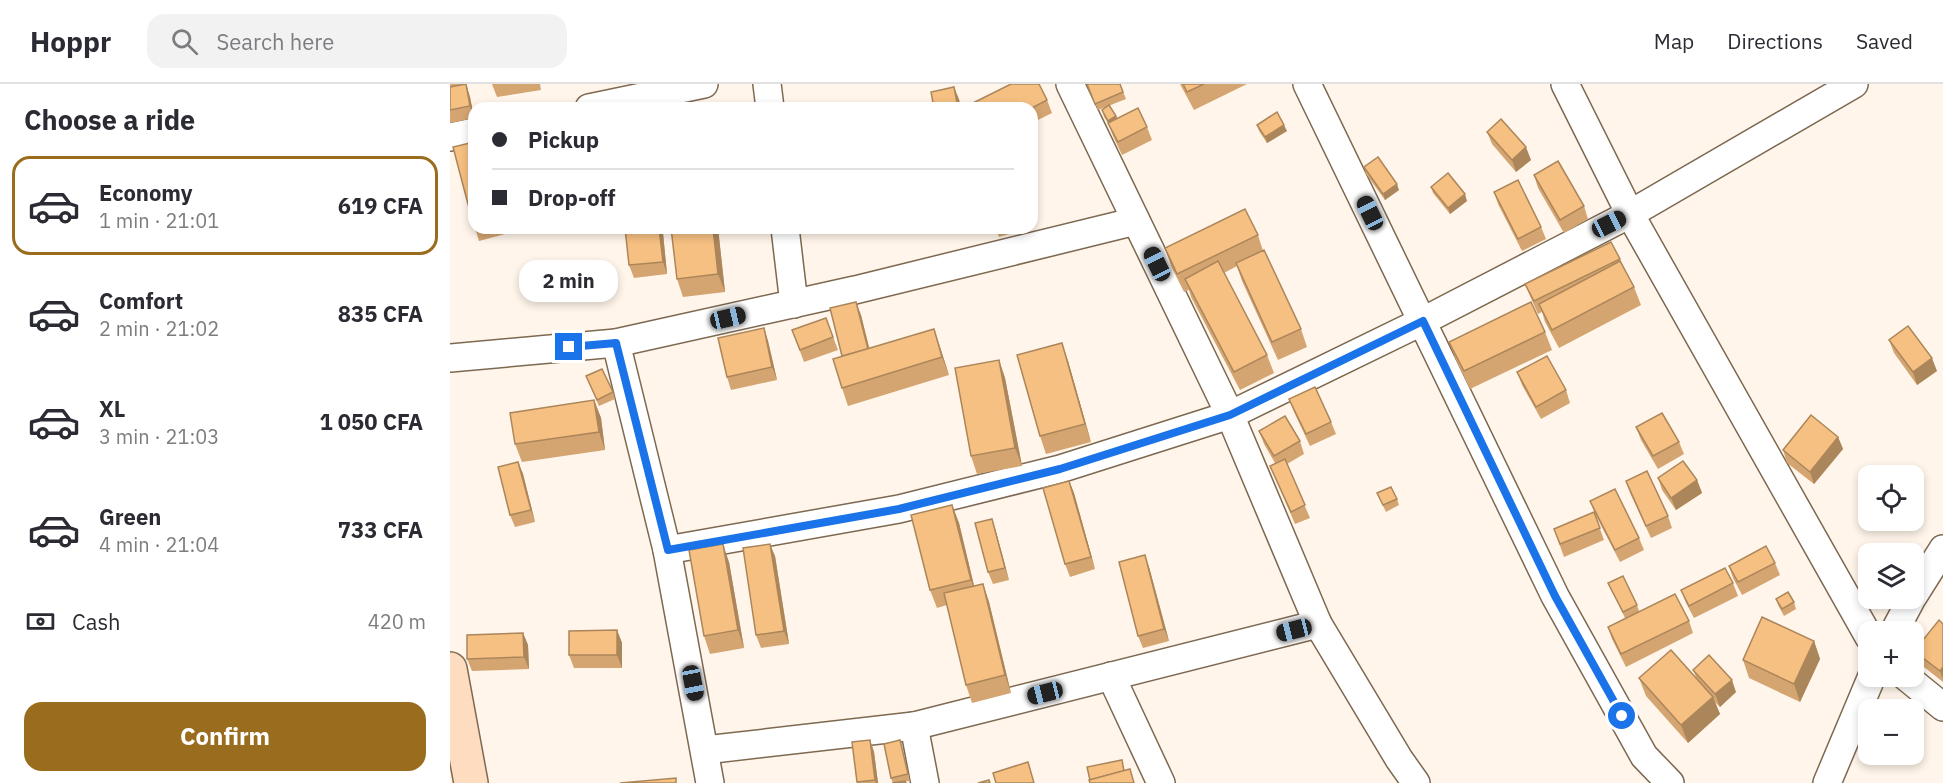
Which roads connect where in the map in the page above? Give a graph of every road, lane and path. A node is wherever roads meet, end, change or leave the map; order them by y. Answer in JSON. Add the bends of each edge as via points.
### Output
{"nodes":[{"id":1,"x":704,"y":84,"type":"edge"},
{"id":2,"x":766,"y":84,"type":"edge"},
{"id":3,"x":1070,"y":84,"type":"edge"},
{"id":4,"x":1307,"y":84,"type":"edge"},
{"id":5,"x":1565,"y":84,"type":"edge"},
{"id":6,"x":1854,"y":84,"type":"edge"},
{"id":7,"x":618,"y":102,"type":"edge"},
{"id":8,"x":769,"y":102,"type":"edge"},
{"id":9,"x":468,"y":133,"type":"edge"},
{"id":10,"x":450,"y":137,"type":"edge"},
{"id":11,"x":1630,"y":214,"type":"junction"},
{"id":12,"x":1136,"y":221,"type":"junction"},
{"id":13,"x":786,"y":234,"type":"edge"},
{"id":14,"x":794,"y":304,"type":"junction"},
{"id":15,"x":1423,"y":321,"type":"junction"},
{"id":16,"x":616,"y":343,"type":"junction"},
{"id":17,"x":450,"y":358,"type":"edge"},
{"id":18,"x":1230,"y":415,"type":"junction"},
{"id":19,"x":1943,"y":549,"type":"edge"},
{"id":20,"x":668,"y":550,"type":"junction"},
{"id":21,"x":1924,"y":579,"type":"edge"},
{"id":22,"x":1860,"y":621,"type":"edge"},
{"id":23,"x":1318,"y":624,"type":"junction"},
{"id":24,"x":450,"y":669,"type":"edge"},
{"id":25,"x":1111,"y":676,"type":"junction"},
{"id":26,"x":1867,"y":687,"type":"edge"},
{"id":27,"x":1918,"y":687,"type":"edge"},
{"id":28,"x":1943,"y":707,"type":"edge"},
{"id":29,"x":914,"y":726,"type":"junction"},
{"id":30,"x":705,"y":750,"type":"junction"},
{"id":31,"x":464,"y":781,"type":"edge"},
{"id":32,"x":710,"y":783,"type":"edge"},
{"id":33,"x":925,"y":783,"type":"edge"},
{"id":34,"x":1161,"y":783,"type":"edge"},
{"id":35,"x":1416,"y":783,"type":"edge"},
{"id":36,"x":1670,"y":783,"type":"edge"},
{"id":37,"x":1827,"y":783,"type":"edge"}],
"edges":[{"from":1,"to":7,"type":"street"},
{"from":2,"to":8,"type":"street"},
{"from":3,"to":12,"type":"street"},
{"from":4,"to":15,"type":"street"},
{"from":5,"to":11,"type":"street"},
{"from":6,"to":11,"type":"street"},
{"from":9,"to":10,"type":"street"},
{"from":11,"to":15,"type":"street"},
{"from":11,"to":22,"type":"street"},
{"from":12,"to":14,"type":"street"},
{"from":12,"to":18,"type":"street"},
{"from":13,"to":14,"type":"street"},
{"from":14,"to":16,"type":"street"},
{"from":15,"to":18,"type":"street"},
{"from":15,"to":36,"type":"street","via":[[1555,596],[1644,756]]},
{"from":16,"to":17,"type":"street"},
{"from":16,"to":20,"type":"street"},
{"from":18,"to":20,"type":"street","via":[[1060,469],[899,509]]},
{"from":18,"to":23,"type":"street"},
{"from":19,"to":21,"type":"street"},
{"from":20,"to":30,"type":"street"},
{"from":23,"to":25,"type":"street"},
{"from":23,"to":35,"type":"street"},
{"from":24,"to":31,"type":"main road"},
{"from":25,"to":29,"type":"street"},
{"from":25,"to":34,"type":"street"},
{"from":26,"to":37,"type":"street"},
{"from":27,"to":28,"type":"street"},
{"from":29,"to":30,"type":"street"},
{"from":29,"to":33,"type":"street"},
{"from":30,"to":32,"type":"street"}]}
